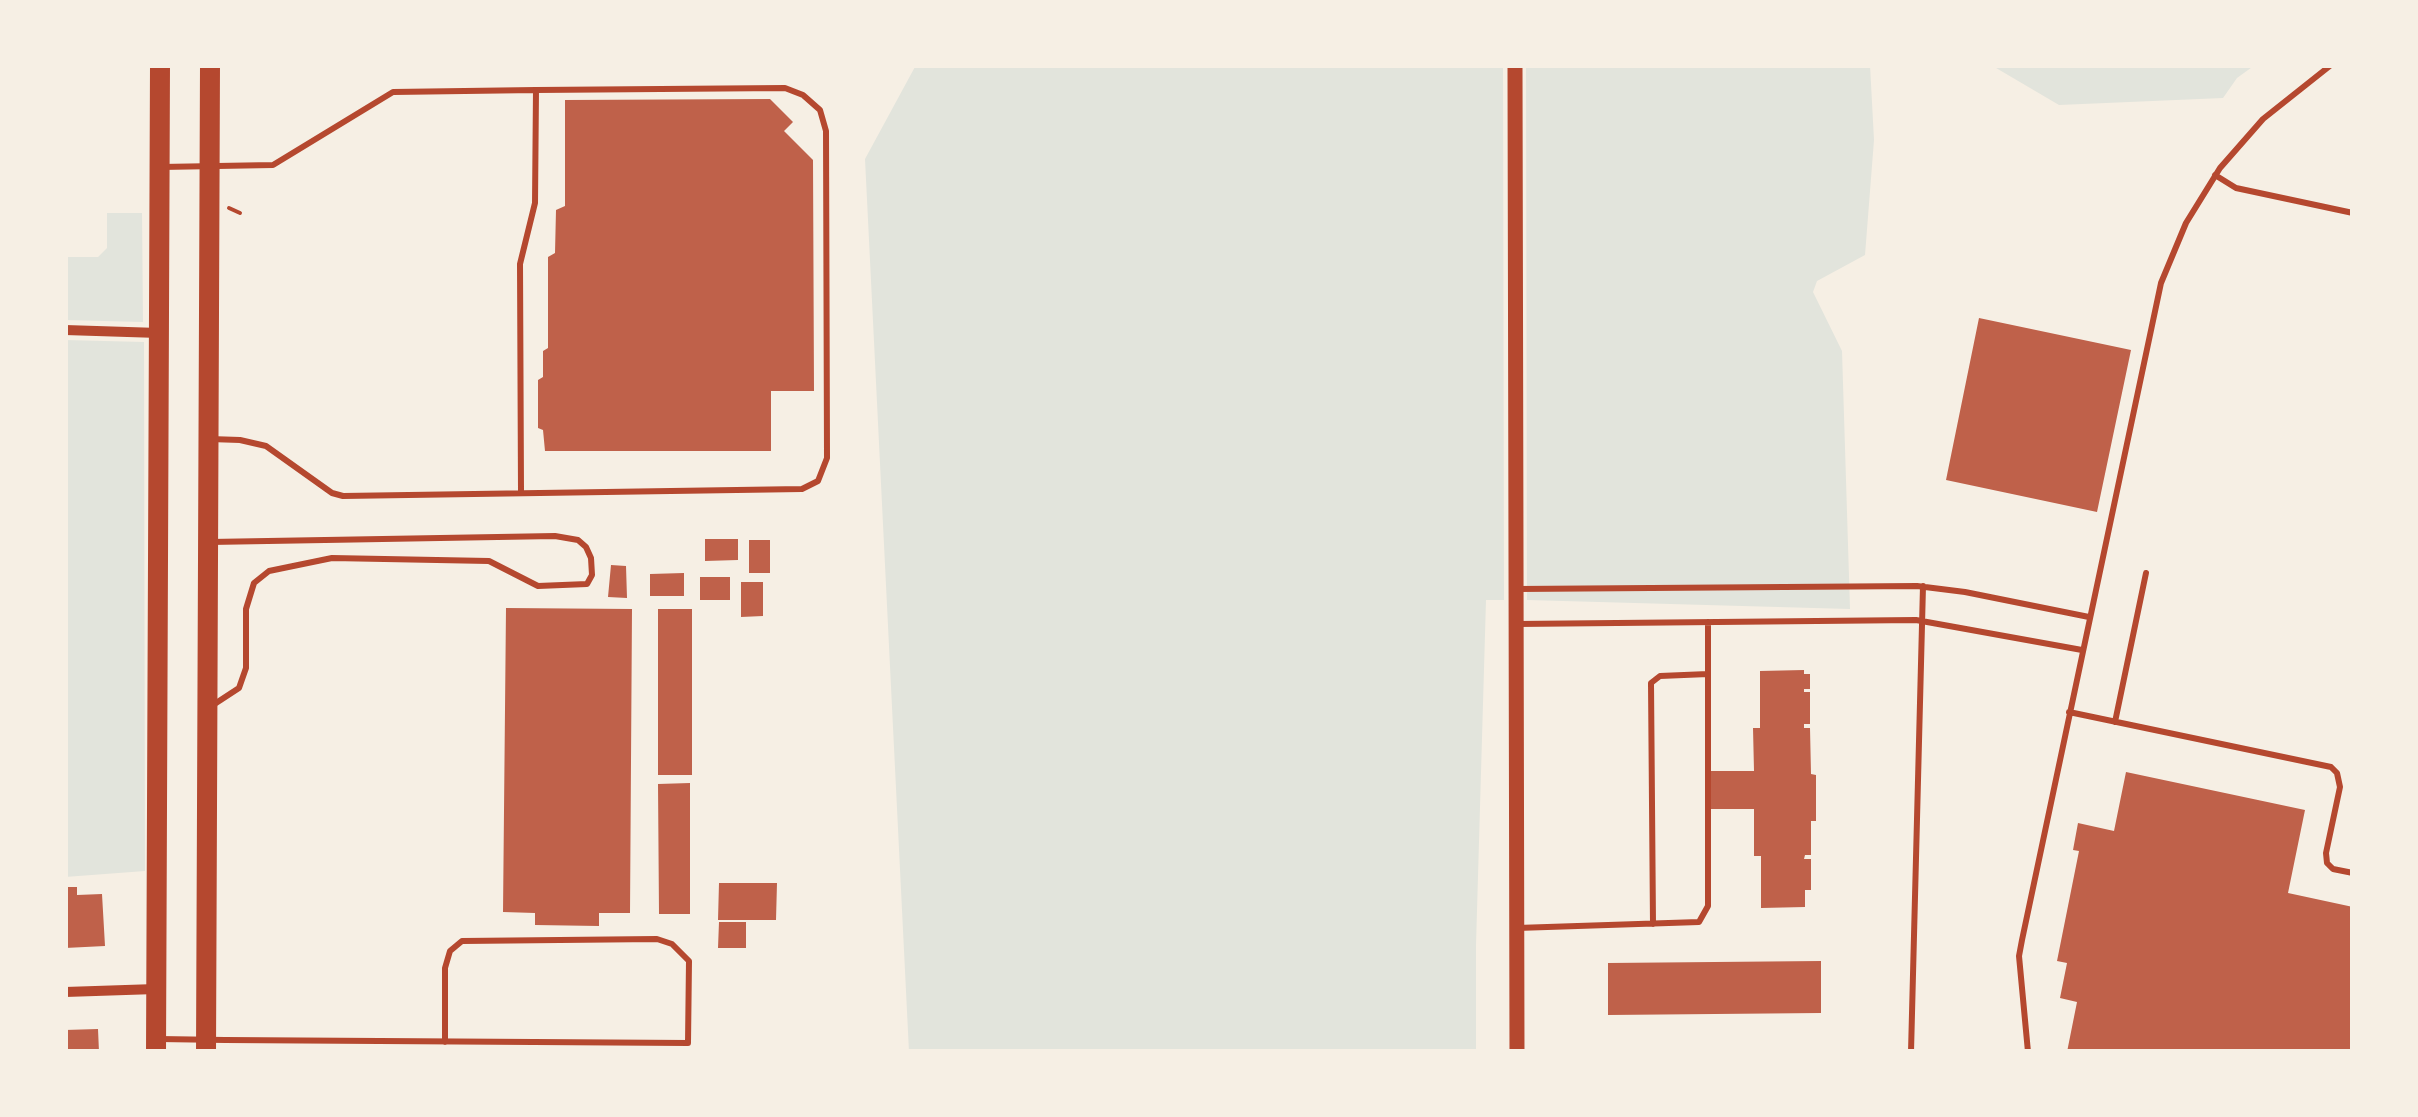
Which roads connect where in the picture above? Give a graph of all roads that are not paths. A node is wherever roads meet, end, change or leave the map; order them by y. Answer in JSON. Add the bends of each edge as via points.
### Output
{"nodes":[{"id":1,"x":160,"y":65,"type":"edge"},
{"id":2,"x":210,"y":65,"type":"edge"},
{"id":3,"x":1515,"y":65,"type":"edge"},
{"id":4,"x":2331,"y":65,"type":"edge"},
{"id":5,"x":536,"y":90,"type":"junction"},
{"id":6,"x":210,"y":166,"type":"junction"},
{"id":7,"x":160,"y":167,"type":"junction"},
{"id":8,"x":2215,"y":176,"type":"junction"},
{"id":9,"x":2353,"y":212,"type":"edge"},
{"id":10,"x":65,"y":330,"type":"edge"},
{"id":11,"x":159,"y":333,"type":"junction"},
{"id":12,"x":209,"y":439,"type":"junction"},
{"id":13,"x":522,"y":492,"type":"junction"},
{"id":14,"x":208,"y":542,"type":"junction"},
{"id":15,"x":2146,"y":573,"type":"dead end"},
{"id":16,"x":1923,"y":586,"type":"junction"},
{"id":17,"x":1515,"y":589,"type":"junction"},
{"id":18,"x":2089,"y":617,"type":"junction"},
{"id":19,"x":1922,"y":620,"type":"junction"},
{"id":20,"x":1708,"y":622,"type":"junction"},
{"id":21,"x":1516,"y":624,"type":"junction"},
{"id":22,"x":2082,"y":650,"type":"junction"},
{"id":23,"x":1708,"y":674,"type":"junction"},
{"id":24,"x":208,"y":708,"type":"junction"},
{"id":25,"x":2070,"y":712,"type":"junction"},
{"id":26,"x":2116,"y":722,"type":"junction"},
{"id":27,"x":2353,"y":873,"type":"edge"},
{"id":28,"x":1653,"y":924,"type":"junction"},
{"id":29,"x":1516,"y":928,"type":"junction"},
{"id":30,"x":156,"y":989,"type":"junction"},
{"id":31,"x":65,"y":992,"type":"edge"},
{"id":32,"x":444,"y":1042,"type":"junction"},
{"id":33,"x":156,"y":1046,"type":"edge"},
{"id":34,"x":206,"y":1046,"type":"edge"},
{"id":35,"x":1516,"y":1052,"type":"edge"},
{"id":36,"x":1912,"y":1052,"type":"edge"},
{"id":37,"x":2028,"y":1052,"type":"edge"}],
"edges":[{"from":1,"to":7,"type":"highway"},
{"from":2,"to":6,"type":"highway"},
{"from":3,"to":17,"type":"street"},
{"from":4,"to":8,"type":"lane","via":[[2263,119]]},
{"from":5,"to":6,"type":"lane","via":[[393,92],[273,165]]},
{"from":5,"to":13,"type":"lane","via":[[535,204],[520,264]]},
{"from":5,"to":13,"type":"lane","via":[[785,88],[820,110],[826,131],[826,458],[818,481],[802,489]]},
{"from":6,"to":7,"type":"lane"},
{"from":6,"to":12,"type":"highway"},
{"from":7,"to":11,"type":"highway"},
{"from":8,"to":9,"type":"lane","via":[[2236,188]]},
{"from":8,"to":18,"type":"lane","via":[[2186,223],[2156,299]]},
{"from":10,"to":11,"type":"street"},
{"from":11,"to":30,"type":"highway"},
{"from":12,"to":13,"type":"lane","via":[[266,446],[343,496]]},
{"from":12,"to":14,"type":"highway"},
{"from":14,"to":24,"type":"highway"},
{"from":14,"to":24,"type":"lane","via":[[556,536],[586,547],[592,575],[573,587],[538,586],[489,561],[332,558],[268,571],[254,584],[246,609],[246,668],[238,688]]},
{"from":15,"to":26,"type":"lane"},
{"from":16,"to":17,"type":"lane"},
{"from":16,"to":18,"type":"lane"},
{"from":16,"to":19,"type":"lane"},
{"from":17,"to":21,"type":"street"},
{"from":18,"to":22,"type":"lane"},
{"from":19,"to":20,"type":"lane"},
{"from":19,"to":22,"type":"lane"},
{"from":19,"to":36,"type":"lane"},
{"from":20,"to":21,"type":"lane"},
{"from":20,"to":23,"type":"lane"},
{"from":21,"to":29,"type":"street"},
{"from":22,"to":25,"type":"lane"},
{"from":23,"to":28,"type":"lane","via":[[1708,906],[1699,922]]},
{"from":23,"to":28,"type":"lane","via":[[1660,676],[1651,683]]},
{"from":24,"to":34,"type":"highway"},
{"from":25,"to":26,"type":"lane"},
{"from":25,"to":37,"type":"lane","via":[[2019,956]]},
{"from":26,"to":27,"type":"lane","via":[[2331,766],[2340,787],[2327,862]]},
{"from":28,"to":29,"type":"lane"},
{"from":29,"to":35,"type":"street"},
{"from":30,"to":31,"type":"street"},
{"from":30,"to":33,"type":"highway"},
{"from":32,"to":32,"type":"lane","via":[[445,968],[450,950],[462,941],[657,939],[689,961],[688,1044]]},
{"from":32,"to":34,"type":"lane"},
{"from":33,"to":34,"type":"lane"}]}
